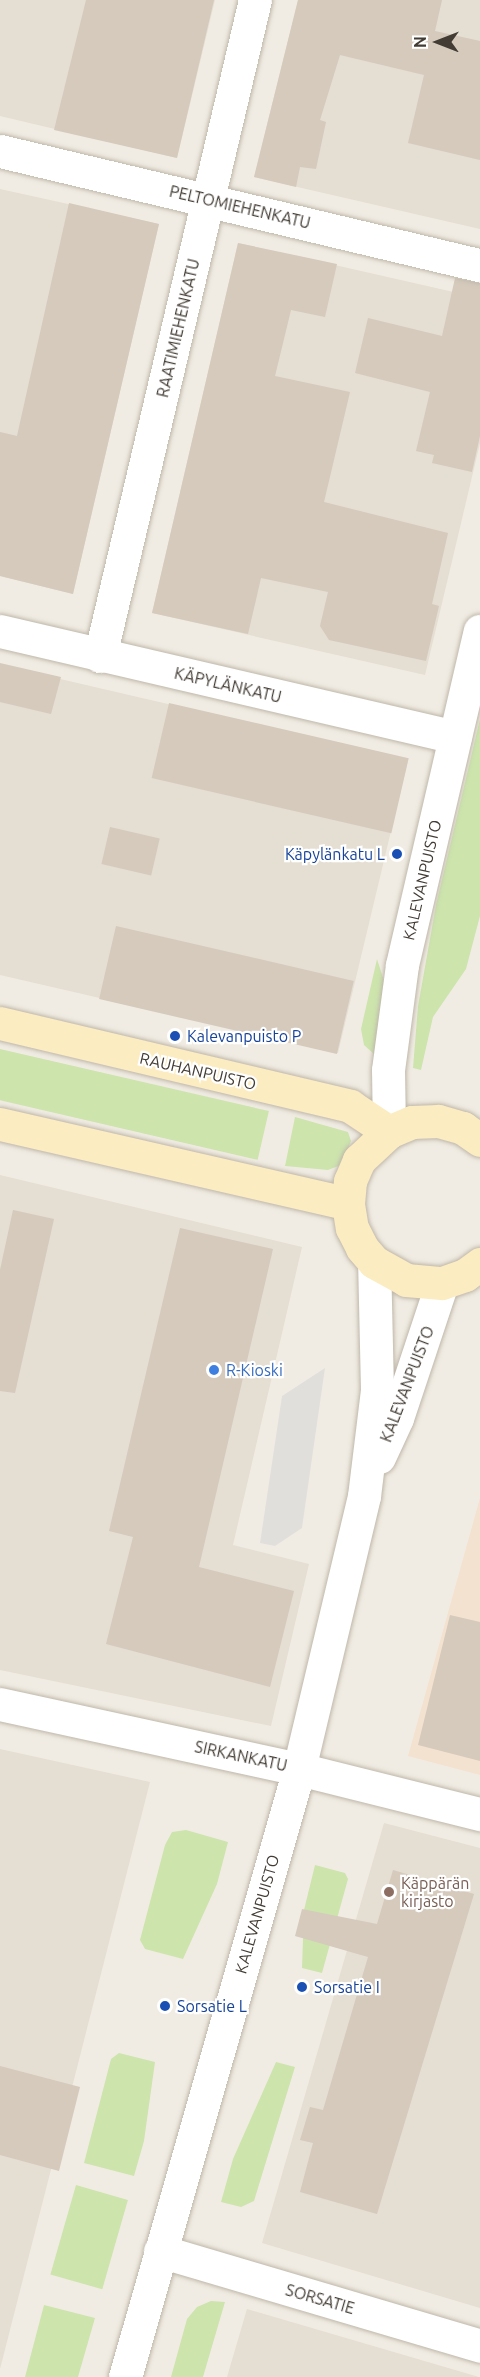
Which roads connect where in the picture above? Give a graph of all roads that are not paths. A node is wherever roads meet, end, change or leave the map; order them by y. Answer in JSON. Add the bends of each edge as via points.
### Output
{"nodes":[{"id":1,"x":255,"y":0,"type":"edge"},
{"id":2,"x":0,"y":151,"type":"edge"},
{"id":3,"x":208,"y":199,"type":"junction"},
{"id":4,"x":480,"y":265,"type":"edge"},
{"id":5,"x":480,"y":631,"type":"edge"},
{"id":6,"x":0,"y":632,"type":"edge"},
{"id":7,"x":100,"y":656,"type":"junction"},
{"id":8,"x":455,"y":737,"type":"junction"},
{"id":9,"x":0,"y":1023,"type":"edge"},
{"id":10,"x":0,"y":1124,"type":"edge"},
{"id":11,"x":389,"y":1132,"type":"junction"},
{"id":12,"x":480,"y":1140,"type":"edge"},
{"id":13,"x":348,"y":1204,"type":"junction"},
{"id":14,"x":374,"y":1262,"type":"junction"},
{"id":15,"x":467,"y":1273,"type":"edge"},
{"id":16,"x":367,"y":1483,"type":"junction"},
{"id":17,"x":0,"y":1704,"type":"edge"},
{"id":18,"x":299,"y":1769,"type":"junction"},
{"id":19,"x":480,"y":1814,"type":"edge"},
{"id":20,"x":160,"y":2252,"type":"junction"},
{"id":21,"x":480,"y":2346,"type":"edge"},
{"id":22,"x":125,"y":2377,"type":"edge"}],
"edges":[{"from":1,"to":3,"type":"street","name":"RAATIMIEHENKATU"},
{"from":2,"to":3,"type":"street","name":"PELTOMIEHENKATU"},
{"from":3,"to":4,"type":"street","name":"PELTOMIEHENKATU"},
{"from":3,"to":7,"type":"street","name":"RAATIMIEHENKATU"},
{"from":5,"to":8,"type":"street","name":"KALEVANPUISTO"},
{"from":6,"to":7,"type":"street","name":"KÄPYLÄNKATU"},
{"from":7,"to":8,"type":"street","name":"KÄPYLÄNKATU"},
{"from":8,"to":11,"type":"street","name":"KALEVANPUISTO","via":[[402,965],[388,1070]]},
{"from":9,"to":11,"type":"main road","name":"RAUHANPUISTO","via":[[350,1106]]},
{"from":10,"to":13,"type":"main road"},
{"from":11,"to":12,"type":"main road","via":[[412,1122],[438,1121],[463,1128]]},
{"from":11,"to":13,"type":"main road","via":[[359,1160],[350,1181]]},
{"from":13,"to":14,"type":"main road","via":[[352,1228]]},
{"from":14,"to":15,"type":"main road","via":[[406,1280]]},
{"from":14,"to":16,"type":"street","name":"KALEVANPUISTO","via":[[378,1390]]},
{"from":15,"to":16,"type":"street","name":"KALEVANPUISTO"},
{"from":16,"to":18,"type":"street","name":"KALEVANPUISTO"},
{"from":17,"to":18,"type":"street","name":"SIRKANKATU"},
{"from":18,"to":19,"type":"street","name":"SIRKANKATU"},
{"from":18,"to":20,"type":"street","name":"KALEVANPUISTO"},
{"from":20,"to":21,"type":"street","name":"SORSATIE"},
{"from":20,"to":22,"type":"street","name":"KALEVANPUISTO"}]}
